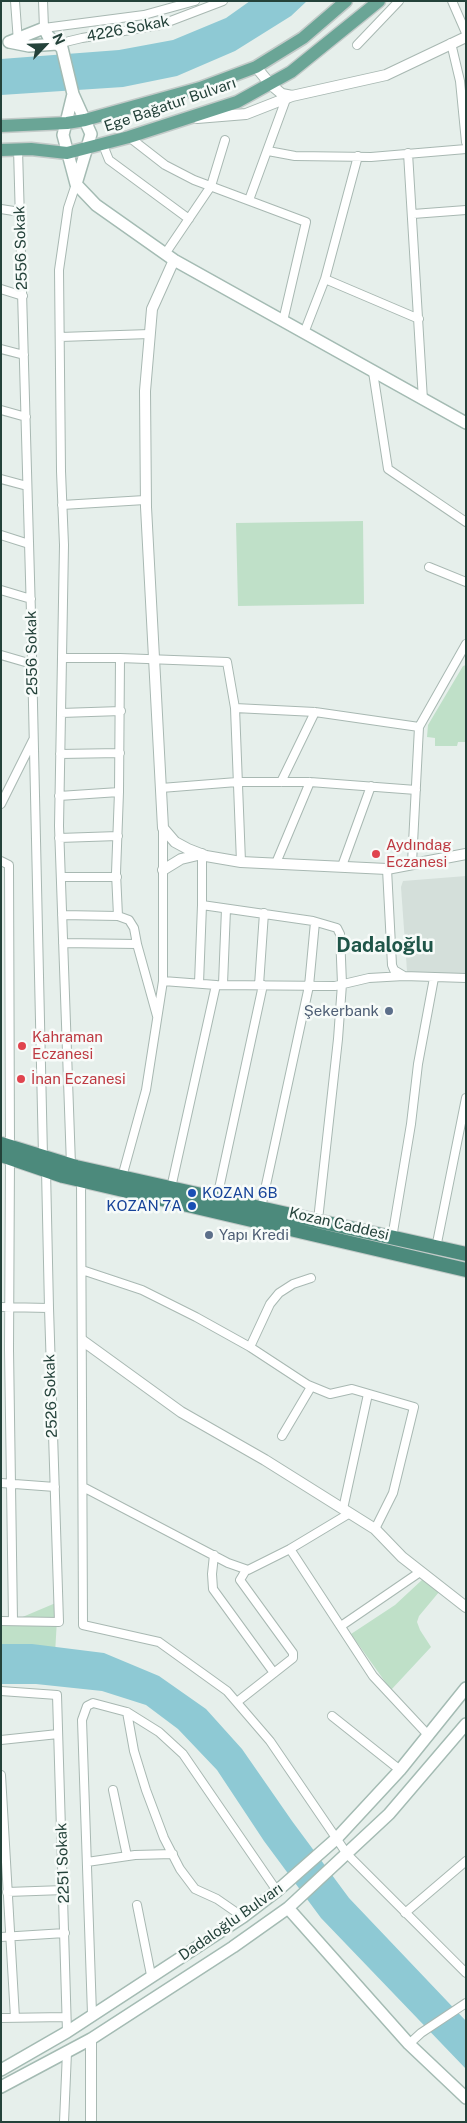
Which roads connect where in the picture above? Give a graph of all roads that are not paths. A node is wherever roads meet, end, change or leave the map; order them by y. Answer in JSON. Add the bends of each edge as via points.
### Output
{"nodes":[{"id":1,"x":15,"y":1,"type":"edge"},
{"id":2,"x":43,"y":1,"type":"edge"},
{"id":3,"x":195,"y":1,"type":"edge"},
{"id":4,"x":223,"y":1,"type":"edge"},
{"id":5,"x":346,"y":1,"type":"edge"},
{"id":6,"x":379,"y":1,"type":"edge"},
{"id":7,"x":399,"y":1,"type":"edge"},
{"id":8,"x":452,"y":1,"type":"edge"},
{"id":9,"x":44,"y":28,"type":"junction"},
{"id":10,"x":466,"y":35,"type":"edge"},
{"id":11,"x":12,"y":42,"type":"edge"},
{"id":12,"x":451,"y":44,"type":"junction"},
{"id":13,"x":357,"y":45,"type":"dead end"},
{"id":14,"x":59,"y":46,"type":"junction"},
{"id":15,"x":256,"y":67,"type":"junction"},
{"id":16,"x":270,"y":84,"type":"junction"},
{"id":17,"x":73,"y":94,"type":"junction"},
{"id":18,"x":289,"y":98,"type":"junction"},
{"id":19,"x":189,"y":118,"type":"junction"},
{"id":20,"x":85,"y":120,"type":"junction"},
{"id":21,"x":67,"y":123,"type":"junction"},
{"id":22,"x":1,"y":126,"type":"edge"},
{"id":23,"x":129,"y":137,"type":"junction"},
{"id":24,"x":225,"y":140,"type":"dead end"},
{"id":25,"x":466,"y":142,"type":"edge"},
{"id":26,"x":103,"y":145,"type":"junction"},
{"id":27,"x":18,"y":149,"type":"junction"},
{"id":28,"x":87,"y":149,"type":"junction"},
{"id":29,"x":1,"y":150,"type":"edge"},
{"id":30,"x":466,"y":150,"type":"edge"},
{"id":31,"x":268,"y":151,"type":"junction"},
{"id":32,"x":67,"y":153,"type":"junction"},
{"id":33,"x":408,"y":153,"type":"junction"},
{"id":34,"x":358,"y":156,"type":"junction"},
{"id":35,"x":76,"y":184,"type":"junction"},
{"id":36,"x":211,"y":186,"type":"junction"},
{"id":37,"x":248,"y":200,"type":"junction"},
{"id":38,"x":1,"y":209,"type":"edge"},
{"id":39,"x":466,"y":210,"type":"edge"},
{"id":40,"x":20,"y":212,"type":"junction"},
{"id":41,"x":413,"y":214,"type":"junction"},
{"id":42,"x":189,"y":219,"type":"junction"},
{"id":43,"x":170,"y":257,"type":"junction"},
{"id":44,"x":324,"y":279,"type":"junction"},
{"id":45,"x":1,"y":289,"type":"edge"},
{"id":46,"x":23,"y":296,"type":"junction"},
{"id":47,"x":419,"y":320,"type":"junction"},
{"id":48,"x":283,"y":321,"type":"junction"},
{"id":49,"x":304,"y":333,"type":"junction"},
{"id":50,"x":150,"y":334,"type":"junction"},
{"id":51,"x":60,"y":337,"type":"junction"},
{"id":52,"x":1,"y":349,"type":"edge"},
{"id":53,"x":24,"y":355,"type":"junction"},
{"id":54,"x":374,"y":372,"type":"junction"},
{"id":55,"x":423,"y":400,"type":"junction"},
{"id":56,"x":1,"y":410,"type":"edge"},
{"id":57,"x":26,"y":416,"type":"junction"},
{"id":58,"x":466,"y":424,"type":"edge"},
{"id":59,"x":1,"y":479,"type":"edge"},
{"id":60,"x":27,"y":486,"type":"junction"},
{"id":61,"x":145,"y":500,"type":"junction"},
{"id":62,"x":62,"y":505,"type":"junction"},
{"id":63,"x":466,"y":522,"type":"edge"},
{"id":64,"x":1,"y":534,"type":"edge"},
{"id":65,"x":29,"y":544,"type":"junction"},
{"id":66,"x":429,"y":567,"type":"dead end"},
{"id":67,"x":466,"y":582,"type":"edge"},
{"id":68,"x":1,"y":590,"type":"edge"},
{"id":69,"x":31,"y":598,"type":"junction"},
{"id":70,"x":466,"y":644,"type":"edge"},
{"id":71,"x":1,"y":655,"type":"edge"},
{"id":72,"x":62,"y":658,"type":"junction"},
{"id":73,"x":120,"y":658,"type":"junction"},
{"id":74,"x":153,"y":659,"type":"junction"},
{"id":75,"x":462,"y":659,"type":"edge"},
{"id":76,"x":32,"y":664,"type":"junction"},
{"id":77,"x":235,"y":708,"type":"junction"},
{"id":78,"x":120,"y":711,"type":"junction"},
{"id":79,"x":315,"y":712,"type":"junction"},
{"id":80,"x":61,"y":713,"type":"junction"},
{"id":81,"x":419,"y":727,"type":"junction"},
{"id":82,"x":34,"y":738,"type":"junction"},
{"id":83,"x":120,"y":753,"type":"junction"},
{"id":84,"x":60,"y":754,"type":"junction"},
{"id":85,"x":237,"y":782,"type":"junction"},
{"id":86,"x":281,"y":782,"type":"junction"},
{"id":87,"x":310,"y":782,"type":"junction"},
{"id":88,"x":372,"y":786,"type":"junction"},
{"id":89,"x":162,"y":788,"type":"junction"},
{"id":90,"x":416,"y":790,"type":"junction"},
{"id":91,"x":119,"y":792,"type":"junction"},
{"id":92,"x":59,"y":796,"type":"junction"},
{"id":93,"x":1,"y":804,"type":"edge"},
{"id":94,"x":163,"y":828,"type":"junction"},
{"id":95,"x":118,"y":836,"type":"junction"},
{"id":96,"x":59,"y":838,"type":"junction"},
{"id":97,"x":202,"y":854,"type":"junction"},
{"id":98,"x":466,"y":854,"type":"edge"},
{"id":99,"x":240,"y":862,"type":"junction"},
{"id":100,"x":5,"y":863,"type":"edge"},
{"id":101,"x":276,"y":863,"type":"junction"},
{"id":102,"x":412,"y":863,"type":"junction"},
{"id":103,"x":342,"y":866,"type":"junction"},
{"id":104,"x":387,"y":869,"type":"junction"},
{"id":105,"x":163,"y":870,"type":"junction"},
{"id":106,"x":61,"y":877,"type":"junction"},
{"id":107,"x":116,"y":877,"type":"junction"},
{"id":108,"x":202,"y":905,"type":"junction"},
{"id":109,"x":226,"y":909,"type":"junction"},
{"id":110,"x":264,"y":913,"type":"junction"},
{"id":111,"x":62,"y":915,"type":"junction"},
{"id":112,"x":118,"y":916,"type":"junction"},
{"id":113,"x":315,"y":922,"type":"junction"},
{"id":114,"x":63,"y":943,"type":"junction"},
{"id":115,"x":137,"y":944,"type":"junction"},
{"id":116,"x":404,"y":976,"type":"junction"},
{"id":117,"x":434,"y":978,"type":"junction"},
{"id":118,"x":466,"y":978,"type":"edge"},
{"id":119,"x":163,"y":981,"type":"junction"},
{"id":120,"x":199,"y":983,"type":"junction"},
{"id":121,"x":220,"y":984,"type":"junction"},
{"id":122,"x":342,"y":984,"type":"junction"},
{"id":123,"x":261,"y":985,"type":"junction"},
{"id":124,"x":309,"y":986,"type":"junction"},
{"id":125,"x":158,"y":1019,"type":"junction"},
{"id":126,"x":466,"y":1098,"type":"edge"},
{"id":127,"x":6,"y":1151,"type":"edge"},
{"id":128,"x":45,"y":1163,"type":"junction"},
{"id":129,"x":71,"y":1165,"type":"junction"},
{"id":130,"x":122,"y":1177,"type":"junction"},
{"id":131,"x":81,"y":1180,"type":"junction"},
{"id":132,"x":171,"y":1188,"type":"junction"},
{"id":133,"x":217,"y":1198,"type":"junction"},
{"id":134,"x":261,"y":1208,"type":"junction"},
{"id":135,"x":318,"y":1220,"type":"junction"},
{"id":136,"x":392,"y":1238,"type":"junction"},
{"id":137,"x":436,"y":1248,"type":"junction"},
{"id":138,"x":466,"y":1254,"type":"edge"},
{"id":139,"x":82,"y":1270,"type":"junction"},
{"id":140,"x":466,"y":1270,"type":"edge"},
{"id":141,"x":311,"y":1278,"type":"dead end"},
{"id":142,"x":5,"y":1306,"type":"edge"},
{"id":143,"x":49,"y":1308,"type":"junction"},
{"id":144,"x":82,"y":1341,"type":"junction"},
{"id":145,"x":250,"y":1347,"type":"junction"},
{"id":146,"x":311,"y":1387,"type":"junction"},
{"id":147,"x":368,"y":1394,"type":"junction"},
{"id":148,"x":282,"y":1436,"type":"dead end"},
{"id":149,"x":1,"y":1484,"type":"edge"},
{"id":150,"x":12,"y":1484,"type":"junction"},
{"id":151,"x":54,"y":1487,"type":"junction"},
{"id":152,"x":83,"y":1487,"type":"junction"},
{"id":153,"x":346,"y":1511,"type":"junction"},
{"id":154,"x":375,"y":1529,"type":"junction"},
{"id":155,"x":290,"y":1549,"type":"junction"},
{"id":156,"x":214,"y":1555,"type":"junction"},
{"id":157,"x":246,"y":1570,"type":"junction"},
{"id":158,"x":420,"y":1572,"type":"junction"},
{"id":159,"x":466,"y":1606,"type":"edge"},
{"id":160,"x":1,"y":1621,"type":"edge"},
{"id":161,"x":13,"y":1621,"type":"junction"},
{"id":162,"x":341,"y":1626,"type":"junction"},
{"id":163,"x":274,"y":1673,"type":"junction"},
{"id":164,"x":466,"y":1688,"type":"edge"},
{"id":165,"x":1,"y":1691,"type":"edge"},
{"id":166,"x":237,"y":1702,"type":"junction"},
{"id":167,"x":127,"y":1712,"type":"junction"},
{"id":168,"x":332,"y":1716,"type":"dead end"},
{"id":169,"x":466,"y":1724,"type":"edge"},
{"id":170,"x":58,"y":1734,"type":"junction"},
{"id":171,"x":429,"y":1736,"type":"junction"},
{"id":172,"x":1,"y":1740,"type":"edge"},
{"id":173,"x":400,"y":1770,"type":"junction"},
{"id":174,"x":1,"y":1775,"type":"edge"},
{"id":175,"x":113,"y":1790,"type":"dead end"},
{"id":176,"x":336,"y":1839,"type":"junction"},
{"id":177,"x":173,"y":1854,"type":"junction"},
{"id":178,"x":127,"y":1856,"type":"junction"},
{"id":179,"x":343,"y":1858,"type":"junction"},
{"id":180,"x":87,"y":1862,"type":"junction"},
{"id":181,"x":466,"y":1862,"type":"edge"},
{"id":182,"x":64,"y":1890,"type":"junction"},
{"id":183,"x":277,"y":1891,"type":"junction"},
{"id":184,"x":7,"y":1892,"type":"junction"},
{"id":185,"x":137,"y":1905,"type":"dead end"},
{"id":186,"x":292,"y":1905,"type":"junction"},
{"id":187,"x":405,"y":1913,"type":"junction"},
{"id":188,"x":243,"y":1917,"type":"junction"},
{"id":189,"x":66,"y":1933,"type":"junction"},
{"id":190,"x":5,"y":1937,"type":"edge"},
{"id":191,"x":466,"y":1961,"type":"edge"},
{"id":192,"x":460,"y":1967,"type":"junction"},
{"id":193,"x":466,"y":1973,"type":"edge"},
{"id":194,"x":151,"y":1975,"type":"junction"},
{"id":195,"x":466,"y":2003,"type":"edge"},
{"id":196,"x":92,"y":2014,"type":"junction"},
{"id":197,"x":66,"y":2017,"type":"junction"},
{"id":198,"x":1,"y":2018,"type":"edge"},
{"id":199,"x":15,"y":2018,"type":"junction"},
{"id":200,"x":67,"y":2032,"type":"junction"},
{"id":201,"x":91,"y":2039,"type":"junction"},
{"id":202,"x":409,"y":2044,"type":"junction"},
{"id":203,"x":68,"y":2052,"type":"junction"},
{"id":204,"x":1,"y":2070,"type":"edge"},
{"id":205,"x":1,"y":2086,"type":"edge"},
{"id":206,"x":466,"y":2098,"type":"edge"},
{"id":207,"x":64,"y":2122,"type":"edge"},
{"id":208,"x":91,"y":2122,"type":"edge"}],
"edges":[{"from":1,"to":11,"type":"street"},
{"from":2,"to":9,"type":"street"},
{"from":3,"to":9,"type":"street","via":[[144,15]]},
{"from":4,"to":14,"type":"street","name":"4226 Sokak","via":[[160,25],[82,38]]},
{"from":5,"to":15,"type":"main road","name":"Ege Bağatur Bulvarı","via":[[303,38]]},
{"from":6,"to":16,"type":"main road","name":"Ege Bağatur Bulvarı","via":[[292,72]]},
{"from":7,"to":13,"type":"street"},
{"from":8,"to":10,"type":"street"},
{"from":9,"to":11,"type":"main road"},
{"from":9,"to":14,"type":"main road"},
{"from":10,"to":12,"type":"street"},
{"from":11,"to":14,"type":"main road","name":"4226 Sokak","via":[[29,46]]},
{"from":12,"to":18,"type":"street","via":[[386,75]]},
{"from":12,"to":25,"type":"street","via":[[460,81]]},
{"from":14,"to":17,"type":"main road"},
{"from":15,"to":16,"type":"street"},
{"from":15,"to":20,"type":"main road","name":"Ege Bağatur Bulvarı","via":[[200,88]]},
{"from":16,"to":18,"type":"street"},
{"from":16,"to":19,"type":"main road","name":"Ege Bağatur Bulvarı","via":[[237,102]]},
{"from":17,"to":20,"type":"main road"},
{"from":17,"to":21,"type":"main road"},
{"from":18,"to":19,"type":"street","via":[[246,114]]},
{"from":18,"to":31,"type":"street"},
{"from":19,"to":23,"type":"main road","name":"Ege Bağatur Bulvarı"},
{"from":20,"to":21,"type":"main road","name":"Ege Bağatur Bulvarı"},
{"from":20,"to":28,"type":"main road","via":[[91,134]]},
{"from":21,"to":22,"type":"main road","name":"Ege Bağatur Bulvarı"},
{"from":21,"to":32,"type":"main road","via":[[63,135]]},
{"from":23,"to":26,"type":"main road","name":"Ege Bağatur Bulvarı"},
{"from":23,"to":36,"type":"street","via":[[165,165]]},
{"from":24,"to":36,"type":"street"},
{"from":26,"to":28,"type":"main road","name":"Ege Bağatur Bulvarı"},
{"from":26,"to":42,"type":"street","via":[[109,160]]},
{"from":27,"to":29,"type":"main road","name":"Ege Bağatur Bulvarı"},
{"from":27,"to":32,"type":"main road","name":"Ege Bağatur Bulvarı"},
{"from":27,"to":40,"type":"street","name":"2556 Sokak"},
{"from":28,"to":32,"type":"main road","name":"Ege Bağatur Bulvarı"},
{"from":28,"to":35,"type":"main road"},
{"from":30,"to":33,"type":"street"},
{"from":31,"to":34,"type":"street","via":[[296,156]]},
{"from":31,"to":37,"type":"street"},
{"from":32,"to":35,"type":"main road"},
{"from":33,"to":34,"type":"street"},
{"from":33,"to":41,"type":"street"},
{"from":34,"to":44,"type":"street"},
{"from":35,"to":43,"type":"main road","via":[[96,205]]},
{"from":35,"to":51,"type":"street","via":[[68,208],[59,270]]},
{"from":36,"to":37,"type":"street"},
{"from":36,"to":42,"type":"street"},
{"from":37,"to":48,"type":"street","via":[[306,222]]},
{"from":38,"to":40,"type":"street"},
{"from":39,"to":41,"type":"street"},
{"from":40,"to":46,"type":"street","name":"2556 Sokak"},
{"from":41,"to":47,"type":"street"},
{"from":42,"to":43,"type":"street"},
{"from":43,"to":48,"type":"main road"},
{"from":43,"to":50,"type":"street","via":[[152,309]]},
{"from":44,"to":47,"type":"street"},
{"from":44,"to":49,"type":"street"},
{"from":45,"to":46,"type":"street"},
{"from":46,"to":53,"type":"street","name":"2556 Sokak"},
{"from":47,"to":55,"type":"street"},
{"from":48,"to":49,"type":"main road"},
{"from":49,"to":54,"type":"main road"},
{"from":50,"to":51,"type":"street"},
{"from":50,"to":61,"type":"street","via":[[145,390]]},
{"from":51,"to":62,"type":"street"},
{"from":52,"to":53,"type":"street"},
{"from":53,"to":57,"type":"street","name":"2556 Sokak"},
{"from":54,"to":55,"type":"main road"},
{"from":54,"to":63,"type":"street","via":[[388,469]]},
{"from":55,"to":58,"type":"main road"},
{"from":56,"to":57,"type":"street"},
{"from":57,"to":60,"type":"street","name":"2556 Sokak"},
{"from":59,"to":60,"type":"street"},
{"from":60,"to":65,"type":"street","name":"2556 Sokak"},
{"from":61,"to":62,"type":"street"},
{"from":61,"to":74,"type":"street"},
{"from":62,"to":72,"type":"street"},
{"from":64,"to":65,"type":"street"},
{"from":65,"to":69,"type":"street","name":"2556 Sokak"},
{"from":66,"to":67,"type":"street"},
{"from":68,"to":69,"type":"street"},
{"from":69,"to":76,"type":"street","name":"2556 Sokak"},
{"from":70,"to":75,"type":"street"},
{"from":71,"to":76,"type":"street"},
{"from":72,"to":73,"type":"street"},
{"from":72,"to":80,"type":"street"},
{"from":73,"to":74,"type":"street"},
{"from":73,"to":78,"type":"street"},
{"from":74,"to":77,"type":"street","via":[[227,662]]},
{"from":74,"to":89,"type":"street"},
{"from":75,"to":81,"type":"street"},
{"from":76,"to":82,"type":"street","name":"2556 Sokak"},
{"from":77,"to":79,"type":"street"},
{"from":77,"to":85,"type":"street"},
{"from":78,"to":80,"type":"street"},
{"from":78,"to":83,"type":"street"},
{"from":79,"to":81,"type":"street"},
{"from":79,"to":86,"type":"street"},
{"from":80,"to":84,"type":"street"},
{"from":81,"to":90,"type":"street"},
{"from":82,"to":93,"type":"street"},
{"from":82,"to":128,"type":"street","name":"2556 Sokak"},
{"from":83,"to":84,"type":"street"},
{"from":83,"to":91,"type":"street"},
{"from":84,"to":92,"type":"street"},
{"from":85,"to":86,"type":"street"},
{"from":85,"to":89,"type":"street"},
{"from":85,"to":99,"type":"street"},
{"from":86,"to":87,"type":"street"},
{"from":87,"to":88,"type":"street"},
{"from":87,"to":101,"type":"street"},
{"from":88,"to":90,"type":"street"},
{"from":88,"to":103,"type":"street"},
{"from":89,"to":94,"type":"street"},
{"from":90,"to":102,"type":"street"},
{"from":91,"to":92,"type":"street"},
{"from":91,"to":95,"type":"street"},
{"from":92,"to":96,"type":"street"},
{"from":94,"to":97,"type":"street","via":[[175,842]]},
{"from":94,"to":105,"type":"street"},
{"from":95,"to":96,"type":"street"},
{"from":95,"to":107,"type":"street"},
{"from":96,"to":106,"type":"street"},
{"from":97,"to":99,"type":"street"},
{"from":97,"to":105,"type":"street","via":[[181,859]]},
{"from":97,"to":108,"type":"street"},
{"from":98,"to":102,"type":"street"},
{"from":99,"to":101,"type":"street"},
{"from":100,"to":127,"type":"street"},
{"from":101,"to":103,"type":"street"},
{"from":102,"to":104,"type":"street"},
{"from":103,"to":104,"type":"street"},
{"from":104,"to":116,"type":"street","via":[[392,965],[398,974]]},
{"from":105,"to":119,"type":"street"},
{"from":106,"to":107,"type":"street"},
{"from":106,"to":111,"type":"street"},
{"from":107,"to":112,"type":"street"},
{"from":108,"to":109,"type":"street"},
{"from":108,"to":120,"type":"street"},
{"from":109,"to":110,"type":"street"},
{"from":109,"to":121,"type":"street"},
{"from":110,"to":113,"type":"street"},
{"from":110,"to":123,"type":"street"},
{"from":111,"to":112,"type":"street"},
{"from":111,"to":114,"type":"street"},
{"from":112,"to":115,"type":"street","via":[[129,920]]},
{"from":113,"to":122,"type":"street","via":[[337,928],[340,934]]},
{"from":113,"to":124,"type":"street"},
{"from":114,"to":115,"type":"street"},
{"from":114,"to":129,"type":"street"},
{"from":115,"to":125,"type":"street"},
{"from":116,"to":117,"type":"street"},
{"from":116,"to":122,"type":"street"},
{"from":117,"to":118,"type":"street"},
{"from":117,"to":136,"type":"street"},
{"from":119,"to":120,"type":"street"},
{"from":119,"to":125,"type":"street"},
{"from":120,"to":121,"type":"street"},
{"from":121,"to":123,"type":"street"},
{"from":121,"to":132,"type":"street"},
{"from":122,"to":124,"type":"street"},
{"from":122,"to":135,"type":"street"},
{"from":123,"to":124,"type":"street"},
{"from":123,"to":133,"type":"street"},
{"from":124,"to":134,"type":"street"},
{"from":125,"to":130,"type":"street","via":[[146,1090]]},
{"from":126,"to":137,"type":"street"},
{"from":127,"to":128,"type":"highway","name":"Kozan Caddesi"},
{"from":127,"to":142,"type":"street"},
{"from":128,"to":129,"type":"highway","name":"Kozan Caddesi"},
{"from":128,"to":131,"type":"highway","name":"Kozan Caddesi"},
{"from":128,"to":143,"type":"street","name":"2526 Sokak"},
{"from":129,"to":130,"type":"highway","name":"Kozan Caddesi"},
{"from":130,"to":132,"type":"highway","name":"Kozan Caddesi"},
{"from":131,"to":139,"type":"street"},
{"from":131,"to":140,"type":"highway","name":"Kozan Caddesi"},
{"from":132,"to":133,"type":"highway","name":"Kozan Caddesi"},
{"from":133,"to":134,"type":"highway","name":"Kozan Caddesi"},
{"from":134,"to":135,"type":"highway","name":"Kozan Caddesi"},
{"from":135,"to":136,"type":"highway","name":"Kozan Caddesi"},
{"from":136,"to":137,"type":"highway","name":"Kozan Caddesi"},
{"from":137,"to":138,"type":"highway","name":"Kozan Caddesi"},
{"from":139,"to":144,"type":"street"},
{"from":139,"to":145,"type":"street","via":[[142,1290]]},
{"from":141,"to":145,"type":"street","via":[[279,1293],[270,1304]]},
{"from":142,"to":143,"type":"street"},
{"from":142,"to":150,"type":"street"},
{"from":143,"to":151,"type":"street","name":"2526 Sokak"},
{"from":144,"to":152,"type":"street"},
{"from":144,"to":153,"type":"street","via":[[180,1412]]},
{"from":145,"to":146,"type":"street"},
{"from":146,"to":147,"type":"street","via":[[330,1394],[352,1389]]},
{"from":146,"to":148,"type":"street"},
{"from":147,"to":153,"type":"street"},
{"from":147,"to":154,"type":"street","via":[[414,1407],[393,1493]]},
{"from":149,"to":150,"type":"street"},
{"from":150,"to":151,"type":"street"},
{"from":150,"to":161,"type":"street"},
{"from":151,"to":161,"type":"street","name":"2526 Sokak","via":[[59,1622]]},
{"from":152,"to":156,"type":"street"},
{"from":152,"to":166,"type":"street","via":[[83,1625],[159,1642],[227,1691]]},
{"from":153,"to":154,"type":"street"},
{"from":153,"to":155,"type":"street"},
{"from":154,"to":158,"type":"street"},
{"from":155,"to":157,"type":"street"},
{"from":155,"to":162,"type":"street"},
{"from":156,"to":157,"type":"street"},
{"from":156,"to":163,"type":"street","via":[[213,1589]]},
{"from":157,"to":163,"type":"street","via":[[240,1580],[293,1653],[293,1658]]},
{"from":158,"to":159,"type":"street"},
{"from":158,"to":162,"type":"street"},
{"from":160,"to":161,"type":"street"},
{"from":162,"to":171,"type":"street","via":[[373,1676]]},
{"from":163,"to":166,"type":"street"},
{"from":164,"to":171,"type":"main road","name":"Dadaloğlu Bulvarı"},
{"from":165,"to":170,"type":"street","name":"2251 Sokak","via":[[57,1695]]},
{"from":166,"to":176,"type":"street","via":[[270,1741]]},
{"from":167,"to":177,"type":"street","via":[[146,1790]]},
{"from":167,"to":180,"type":"street","via":[[93,1703],[87,1706],[82,1720]]},
{"from":167,"to":183,"type":"street","via":[[159,1732],[183,1754]]},
{"from":168,"to":173,"type":"street"},
{"from":169,"to":179,"type":"main road","name":"Dadaloğlu Bulvarı","via":[[389,1814]]},
{"from":170,"to":172,"type":"street"},
{"from":170,"to":182,"type":"street","name":"2251 Sokak"},
{"from":171,"to":173,"type":"main road","name":"Dadaloğlu Bulvarı"},
{"from":173,"to":176,"type":"main road","name":"Dadaloğlu Bulvarı"},
{"from":174,"to":184,"type":"street"},
{"from":175,"to":178,"type":"street"},
{"from":176,"to":179,"type":"street"},
{"from":176,"to":183,"type":"main road","name":"Dadaloğlu Bulvarı"},
{"from":177,"to":178,"type":"street"},
{"from":177,"to":188,"type":"street","via":[[196,1889]]},
{"from":178,"to":180,"type":"street"},
{"from":179,"to":186,"type":"main road","name":"Dadaloğlu Bulvarı"},
{"from":179,"to":187,"type":"street"},
{"from":180,"to":196,"type":"street"},
{"from":181,"to":187,"type":"street"},
{"from":182,"to":184,"type":"street"},
{"from":182,"to":189,"type":"street","name":"2251 Sokak"},
{"from":183,"to":188,"type":"main road","name":"Dadaloğlu Bulvarı"},
{"from":184,"to":190,"type":"street"},
{"from":185,"to":194,"type":"street"},
{"from":186,"to":201,"type":"main road","name":"Dadaloğlu Bulvarı"},
{"from":186,"to":202,"type":"main road"},
{"from":187,"to":192,"type":"street"},
{"from":188,"to":194,"type":"main road","name":"Dadaloğlu Bulvarı"},
{"from":189,"to":190,"type":"street"},
{"from":189,"to":197,"type":"street","name":"2251 Sokak"},
{"from":190,"to":199,"type":"street"},
{"from":191,"to":192,"type":"street"},
{"from":192,"to":193,"type":"street"},
{"from":194,"to":196,"type":"main road","name":"Dadaloğlu Bulvarı"},
{"from":195,"to":202,"type":"street"},
{"from":196,"to":200,"type":"main road","name":"Dadaloğlu Bulvarı"},
{"from":197,"to":199,"type":"street"},
{"from":197,"to":200,"type":"street","name":"2251 Sokak"},
{"from":198,"to":199,"type":"street"},
{"from":200,"to":204,"type":"main road","name":"Dadaloğlu Bulvarı"},
{"from":201,"to":203,"type":"main road","name":"Dadaloğlu Bulvarı"},
{"from":201,"to":208,"type":"street"},
{"from":202,"to":206,"type":"main road"},
{"from":203,"to":205,"type":"main road","name":"Dadaloğlu Bulvarı"},
{"from":203,"to":207,"type":"street"}]}
